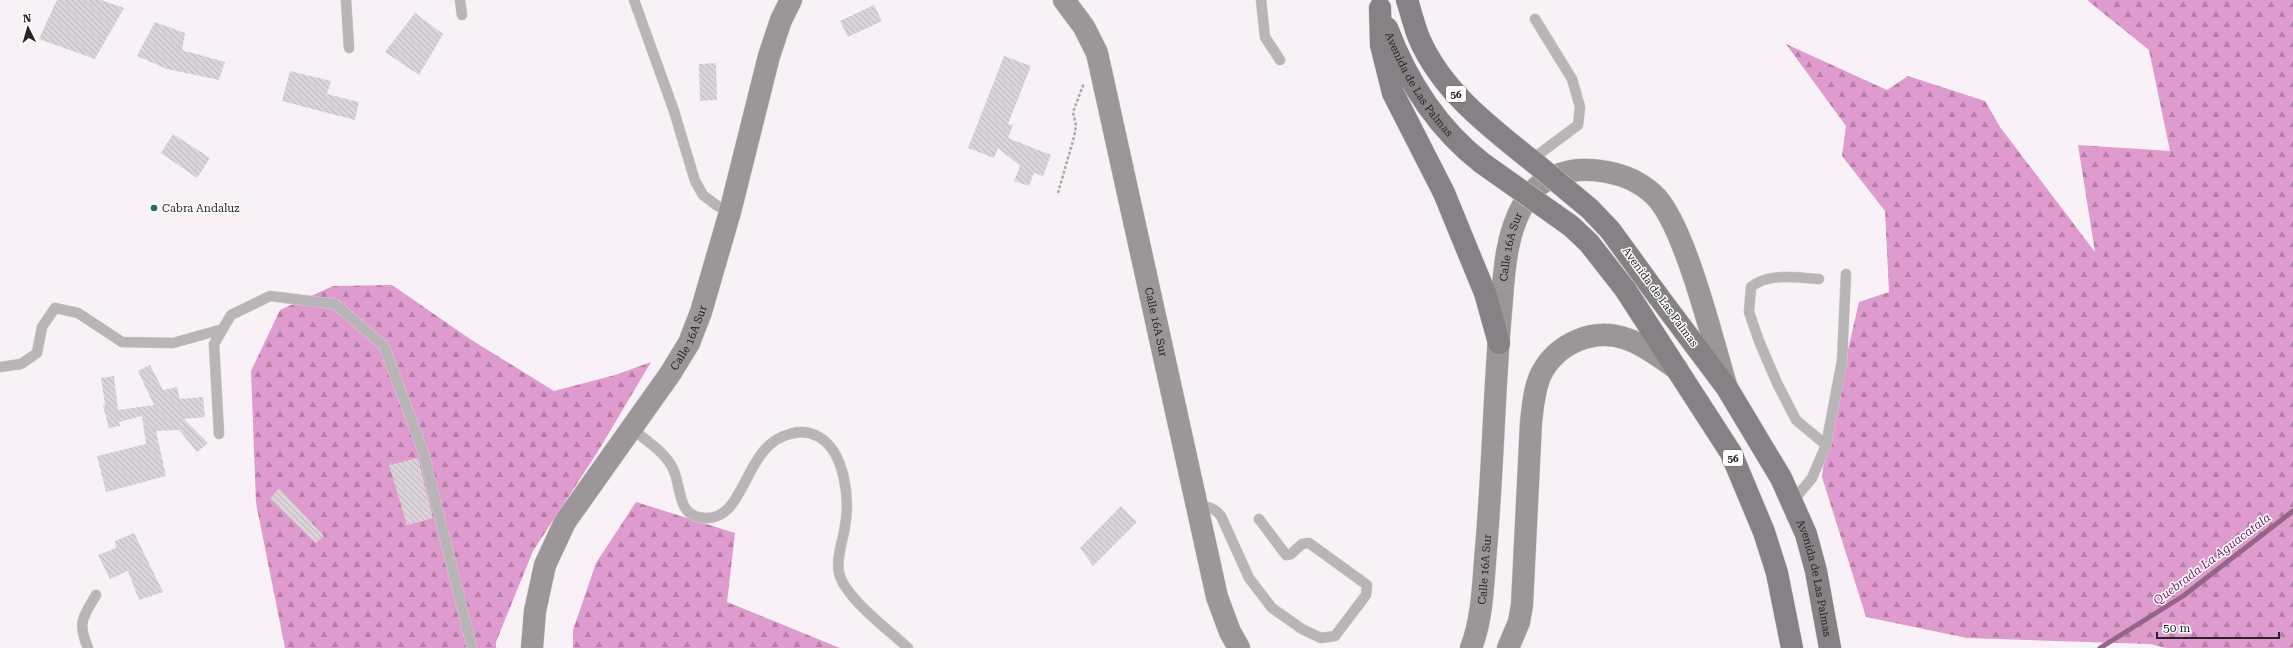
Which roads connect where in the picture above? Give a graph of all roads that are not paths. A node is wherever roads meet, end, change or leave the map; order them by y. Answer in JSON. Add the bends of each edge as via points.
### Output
{"nodes":[{"id":1,"x":346,"y":0,"type":"edge"},
{"id":2,"x":460,"y":0,"type":"edge"},
{"id":3,"x":634,"y":0,"type":"edge"},
{"id":4,"x":791,"y":0,"type":"edge"},
{"id":5,"x":1064,"y":0,"type":"edge"},
{"id":6,"x":1261,"y":0,"type":"edge"},
{"id":7,"x":1407,"y":0,"type":"edge"},
{"id":8,"x":1379,"y":4,"type":"edge"},
{"id":9,"x":462,"y":15,"type":"dead end"},
{"id":10,"x":1535,"y":19,"type":"dead end"},
{"id":11,"x":349,"y":48,"type":"dead end"},
{"id":12,"x":1280,"y":60,"type":"dead end"},
{"id":13,"x":1533,"y":162,"type":"junction"},
{"id":14,"x":730,"y":212,"type":"junction"},
{"id":15,"x":1846,"y":274,"type":"dead end"},
{"id":16,"x":1819,"y":279,"type":"dead end"},
{"id":17,"x":223,"y":328,"type":"junction"},
{"id":18,"x":1498,"y":343,"type":"junction"},
{"id":19,"x":0,"y":367,"type":"edge"},
{"id":20,"x":1677,"y":369,"type":"junction"},
{"id":21,"x":1727,"y":388,"type":"junction"},
{"id":22,"x":631,"y":428,"type":"junction"},
{"id":23,"x":219,"y":434,"type":"dead end"},
{"id":24,"x":1826,"y":445,"type":"junction"},
{"id":25,"x":1792,"y":502,"type":"junction"},
{"id":26,"x":1198,"y":507,"type":"junction"},
{"id":27,"x":1259,"y":519,"type":"dead end"},
{"id":28,"x":96,"y":595,"type":"dead end"},
{"id":29,"x":88,"y":648,"type":"edge"},
{"id":30,"x":472,"y":648,"type":"edge"},
{"id":31,"x":532,"y":648,"type":"edge"},
{"id":32,"x":908,"y":648,"type":"edge"},
{"id":33,"x":1239,"y":648,"type":"edge"},
{"id":34,"x":1470,"y":648,"type":"edge"},
{"id":35,"x":1508,"y":648,"type":"edge"},
{"id":36,"x":1792,"y":648,"type":"edge"},
{"id":37,"x":1830,"y":648,"type":"edge"}],
"edges":[{"from":1,"to":11,"type":"lane"},
{"from":2,"to":9,"type":"lane"},
{"from":3,"to":14,"type":"lane","via":[[674,112],[695,181],[703,195]]},
{"from":4,"to":14,"type":"main road","name":"Calle 16A Sur","via":[[769,56]]},
{"from":5,"to":26,"type":"main road","name":"Calle 16A Sur","via":[[1084,27],[1097,53]]},
{"from":6,"to":12,"type":"lane","via":[[1265,37]]},
{"from":7,"to":13,"type":"main road","name":"Avenida de Las Palmas","number":"56","via":[[1420,38],[1452,89],[1484,124]]},
{"from":8,"to":18,"type":"main road","via":[[1381,45],[1393,93],[1444,193],[1485,293]]},
{"from":8,"to":20,"type":"main road","name":"Avenida de Las Palmas","number":"56","bridge":true,"via":[[1394,47],[1428,109],[1447,131],[1482,163],[1571,226],[1589,243],[1625,289]]},
{"from":10,"to":13,"type":"lane","via":[[1572,79],[1580,107],[1578,125]]},
{"from":13,"to":21,"type":"main road","name":"Avenida de Las Palmas","number":"56","bridge":true,"via":[[1572,193],[1610,230]]},
{"from":14,"to":22,"type":"main road","name":"Calle 16A Sur","via":[[701,312],[689,343]]},
{"from":15,"to":24,"type":"lane","via":[[1842,361]]},
{"from":16,"to":24,"type":"lane","via":[[1760,280],[1751,287],[1749,312],[1758,341],[1796,420]]},
{"from":17,"to":19,"type":"lane","via":[[173,343],[122,342],[78,313],[55,308],[42,327],[37,353],[21,364]]},
{"from":17,"to":23,"type":"lane","via":[[214,344]]},
{"from":17,"to":30,"type":"lane","via":[[231,315],[270,296],[335,304],[384,346],[423,451]]},
{"from":18,"to":21,"type":"main road","name":"Calle 16A Sur","via":[[1509,237],[1524,202],[1546,180],[1562,172],[1573,169],[1604,171],[1638,182],[1655,195],[1667,211],[1690,267]]},
{"from":18,"to":34,"type":"main road","name":"Calle 16A Sur","via":[[1483,583],[1479,621]]},
{"from":20,"to":35,"type":"main road","via":[[1627,339],[1608,335],[1579,339],[1557,353],[1541,374],[1530,422],[1522,606],[1519,622]]},
{"from":20,"to":36,"type":"main road","name":"Avenida de Las Palmas","number":"56","via":[[1731,453],[1764,532],[1777,573]]},
{"from":21,"to":25,"type":"main road","name":"Avenida de Las Palmas","number":"56","via":[[1781,478]]},
{"from":22,"to":31,"type":"main road","name":"Calle 16A Sur","via":[[565,522],[545,565],[535,611]]},
{"from":22,"to":32,"type":"lane","via":[[672,465],[681,501],[686,510],[694,516],[704,518],[715,518],[726,513],[735,502],[761,452],[772,442],[796,432],[819,437],[837,458],[846,494],[839,574],[855,599]]},
{"from":24,"to":25,"type":"lane","via":[[1812,478]]},
{"from":25,"to":37,"type":"main road","name":"Avenida de Las Palmas","number":"56","via":[[1806,534],[1816,571]]},
{"from":26,"to":27,"type":"lane","via":[[1207,506],[1215,509],[1221,516],[1249,578],[1272,608],[1302,629],[1321,638],[1335,636],[1366,595],[1367,585],[1309,543],[1302,544],[1292,554],[1286,555]]},
{"from":26,"to":33,"type":"main road","name":"Calle 16A Sur","via":[[1217,597]]},
{"from":28,"to":29,"type":"lane","via":[[82,619],[83,636]]}]}
